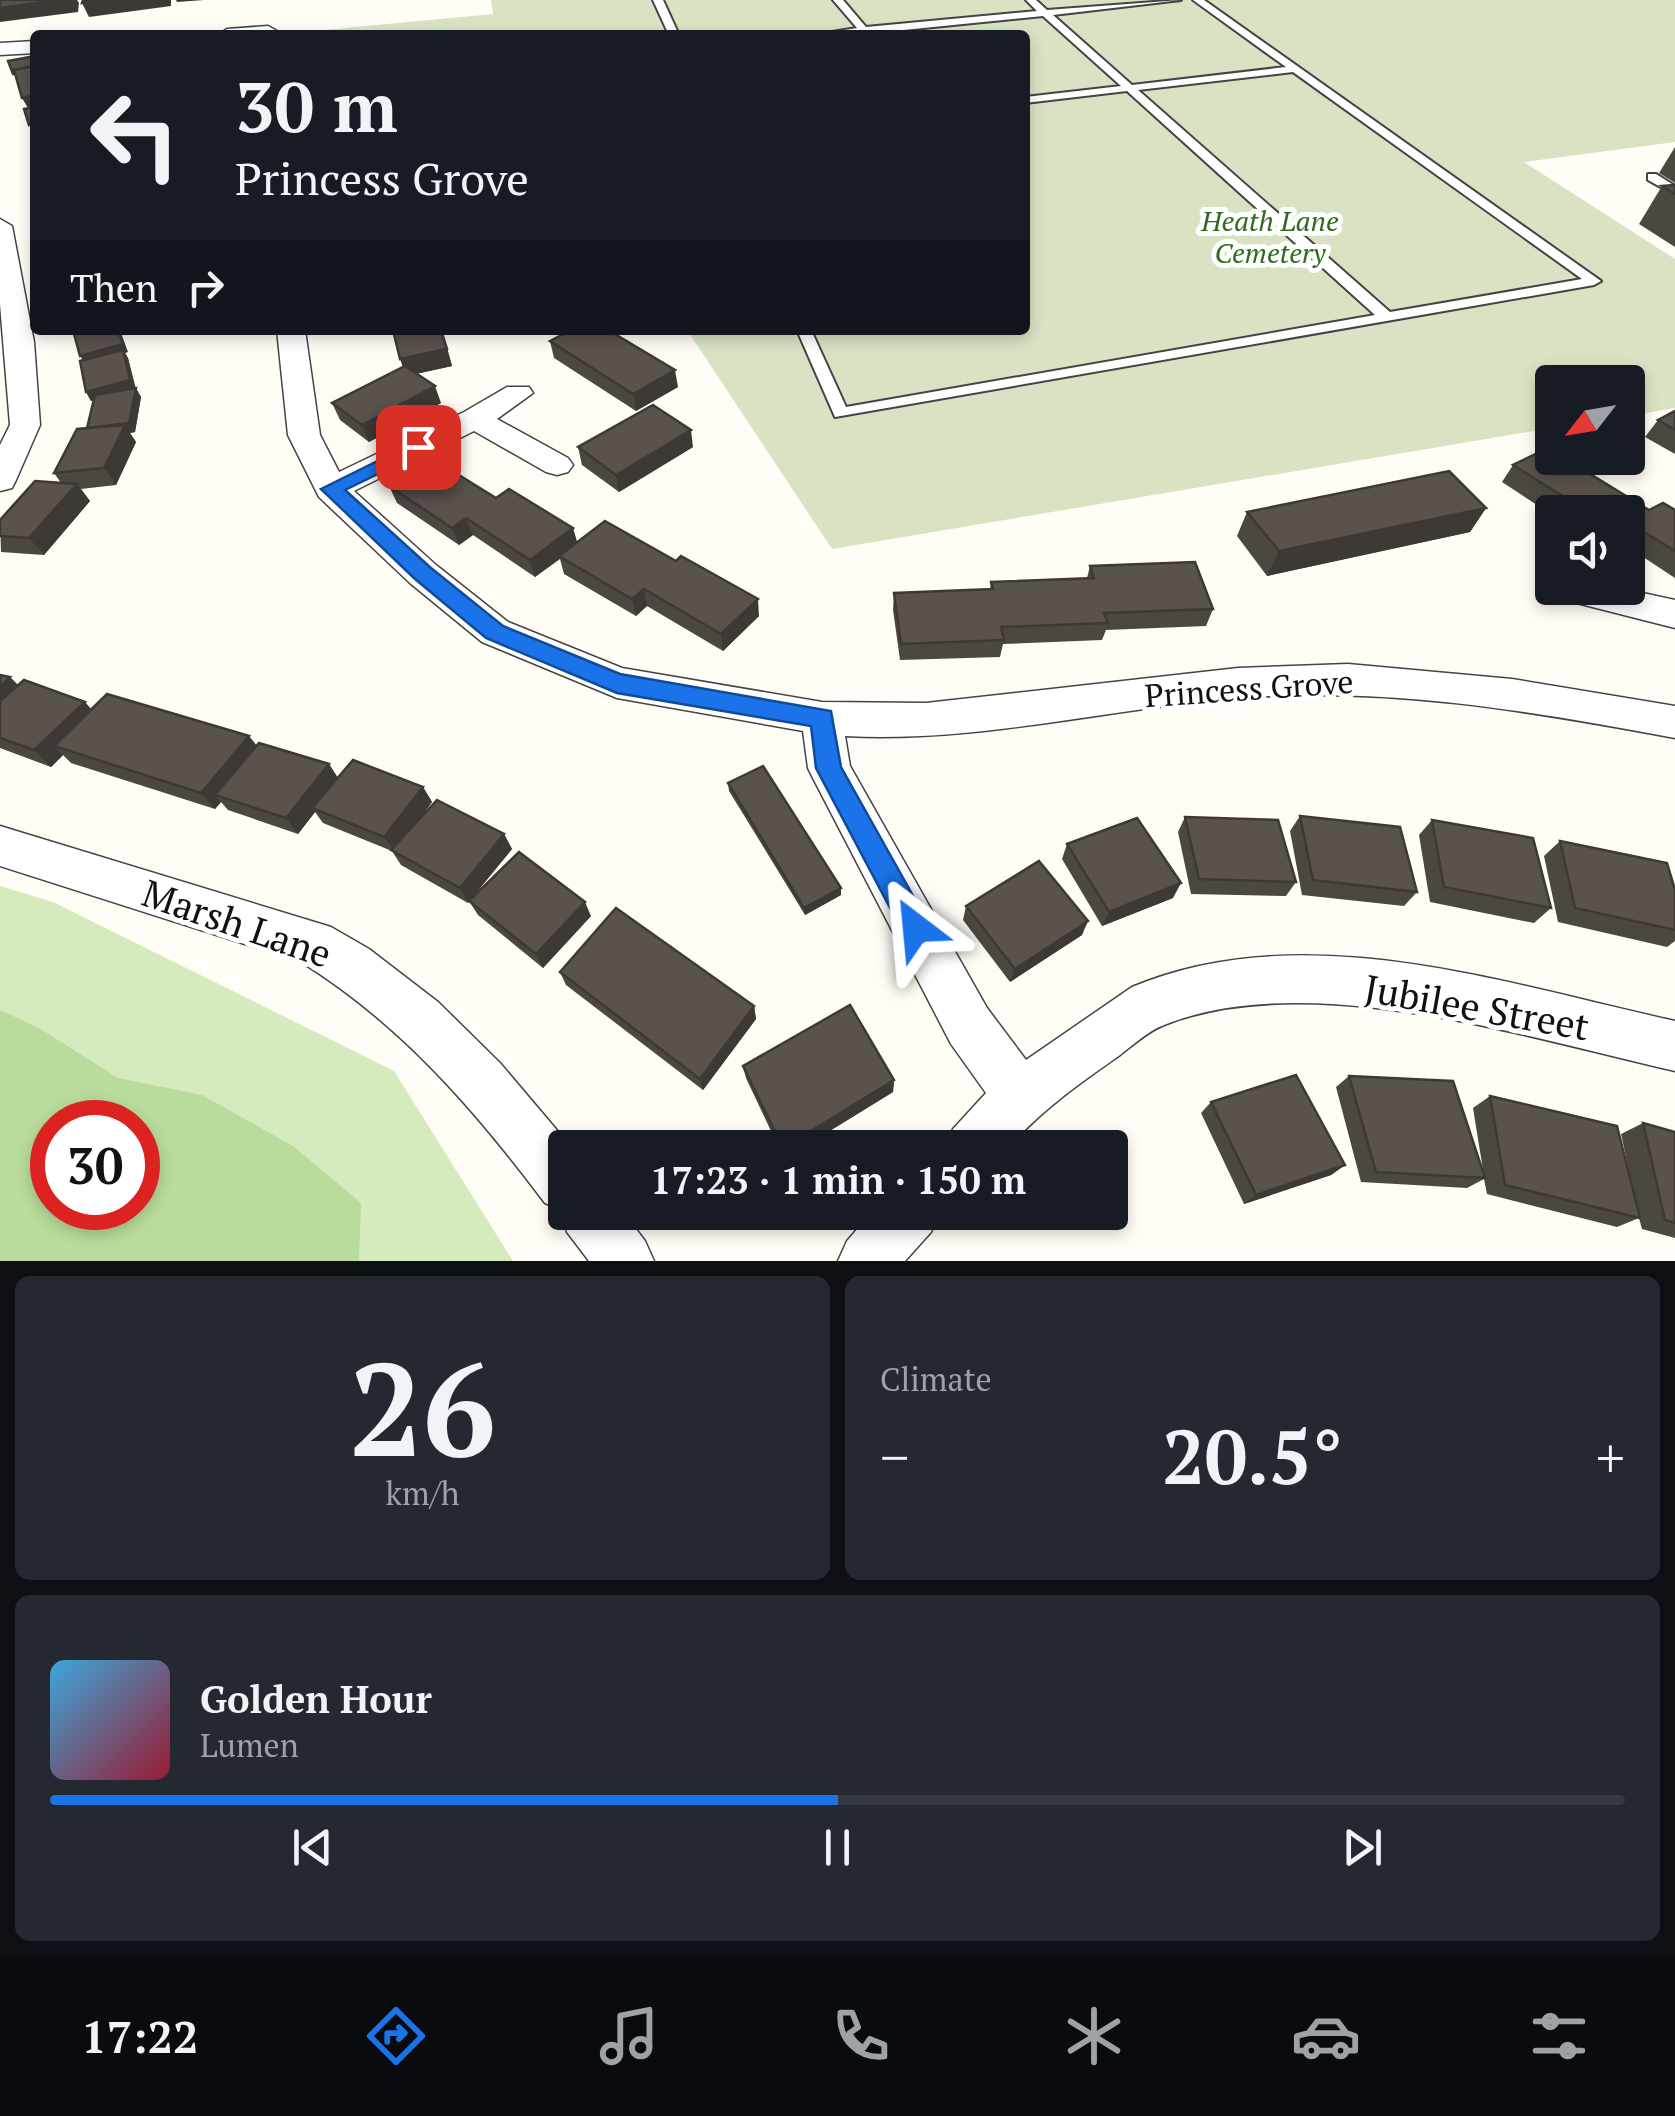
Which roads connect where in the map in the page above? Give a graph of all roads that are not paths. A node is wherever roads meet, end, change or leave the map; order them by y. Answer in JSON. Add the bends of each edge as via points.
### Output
{"nodes":[{"id":1,"x":658,"y":0,"type":"edge"},
{"id":2,"x":838,"y":0,"type":"edge"},
{"id":3,"x":1031,"y":0,"type":"edge"},
{"id":4,"x":1176,"y":0,"type":"edge"},
{"id":5,"x":1198,"y":0,"type":"edge"},
{"id":6,"x":1045,"y":14,"type":"junction"},
{"id":7,"x":672,"y":30,"type":"edge"},
{"id":8,"x":863,"y":30,"type":"edge"},
{"id":9,"x":875,"y":30,"type":"edge"},
{"id":10,"x":30,"y":47,"type":"edge"},
{"id":11,"x":0,"y":49,"type":"edge"},
{"id":12,"x":1295,"y":69,"type":"junction"},
{"id":13,"x":1128,"y":88,"type":"junction"},
{"id":14,"x":1030,"y":99,"type":"edge"},
{"id":15,"x":1652,"y":177,"type":"dead end"},
{"id":16,"x":1675,"y":191,"type":"edge"},
{"id":17,"x":0,"y":226,"type":"edge"},
{"id":18,"x":1386,"y":317,"type":"junction"},
{"id":19,"x":292,"y":335,"type":"edge"},
{"id":20,"x":806,"y":335,"type":"edge"},
{"id":21,"x":518,"y":394,"type":"dead end"},
{"id":22,"x":476,"y":419,"type":"junction"},
{"id":23,"x":557,"y":465,"type":"dead end"},
{"id":24,"x":0,"y":480,"type":"edge"},
{"id":25,"x":331,"y":489,"type":"junction"},
{"id":26,"x":1638,"y":605,"type":"edge"},
{"id":27,"x":1675,"y":614,"type":"edge"},
{"id":28,"x":822,"y":718,"type":"junction"},
{"id":29,"x":1675,"y":722,"type":"edge"},
{"id":30,"x":0,"y":846,"type":"edge"},
{"id":31,"x":1675,"y":1046,"type":"edge"},
{"id":32,"x":1020,"y":1095,"type":"junction"},
{"id":33,"x":988,"y":1130,"type":"edge"},
{"id":34,"x":548,"y":1163,"type":"edge"},
{"id":35,"x":601,"y":1230,"type":"edge"},
{"id":36,"x":895,"y":1230,"type":"edge"},
{"id":37,"x":624,"y":1261,"type":"edge"},
{"id":38,"x":867,"y":1261,"type":"edge"}],
"edges":[{"from":1,"to":7,"type":"lane"},
{"from":2,"to":8,"type":"lane"},
{"from":3,"to":6,"type":"lane"},
{"from":4,"to":6,"type":"lane"},
{"from":5,"to":12,"type":"lane"},
{"from":6,"to":9,"type":"lane"},
{"from":6,"to":13,"type":"lane"},
{"from":10,"to":11,"type":"street"},
{"from":12,"to":13,"type":"lane"},
{"from":12,"to":18,"type":"lane","via":[[1594,281]]},
{"from":13,"to":14,"type":"lane"},
{"from":13,"to":18,"type":"lane"},
{"from":15,"to":16,"type":"lane"},
{"from":17,"to":24,"type":"street","via":[[20,342],[25,425]]},
{"from":18,"to":20,"type":"lane","via":[[840,413]]},
{"from":19,"to":25,"type":"street","name":"Princess Grove","via":[[304,434]]},
{"from":21,"to":22,"type":"street"},
{"from":22,"to":23,"type":"street"},
{"from":22,"to":25,"type":"street"},
{"from":25,"to":28,"type":"street","name":"Princess Grove","via":[[494,632],[617,683]]},
{"from":26,"to":27,"type":"street"},
{"from":28,"to":29,"type":"street","name":"Princess Grove","via":[[882,724],[1236,683],[1358,678],[1546,698]]},
{"from":28,"to":32,"type":"street","via":[[829,768],[969,1026]]},
{"from":30,"to":34,"type":"street","name":"Marsh Lane","via":[[314,942],[358,967],[414,1010]]},
{"from":31,"to":32,"type":"street","name":"Jubilee Street","via":[[1426,990],[1312,980],[1224,984],[1149,1004]]},
{"from":32,"to":33,"type":"street","name":"Jubilee Street"},
{"from":35,"to":37,"type":"street"},
{"from":36,"to":38,"type":"street"}]}
